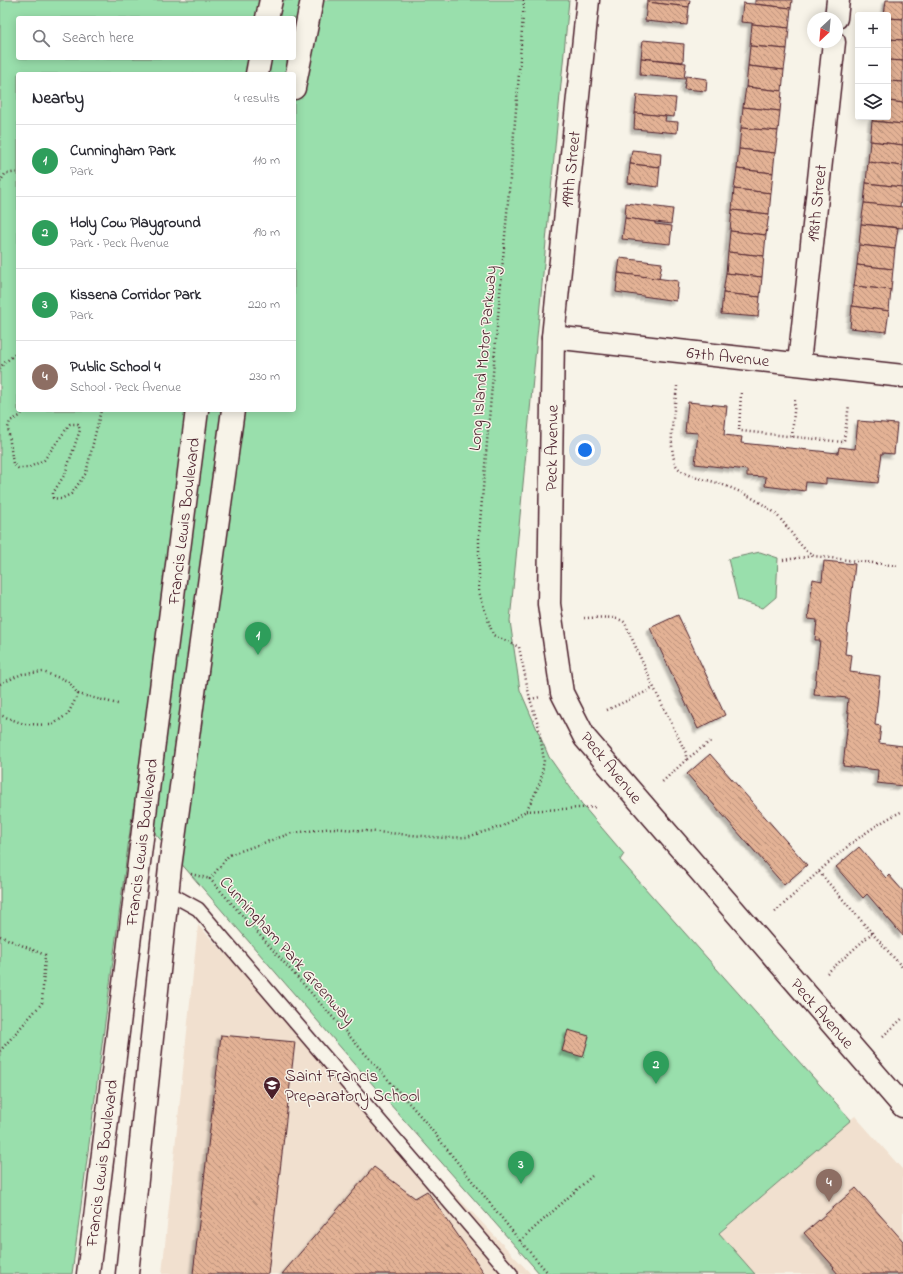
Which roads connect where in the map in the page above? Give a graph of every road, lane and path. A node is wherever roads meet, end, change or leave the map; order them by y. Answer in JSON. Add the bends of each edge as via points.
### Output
{"nodes":[{"id":1,"x":271,"y":0,"type":"edge"},
{"id":2,"x":312,"y":0,"type":"edge"},
{"id":3,"x":524,"y":0,"type":"edge"},
{"id":4,"x":588,"y":0,"type":"edge"},
{"id":5,"x":838,"y":0,"type":"edge"},
{"id":6,"x":837,"y":12,"type":"edge"},
{"id":7,"x":267,"y":16,"type":"edge"},
{"id":8,"x":833,"y":48,"type":"edge"},
{"id":9,"x":260,"y":60,"type":"edge"},
{"id":10,"x":257,"y":72,"type":"edge"},
{"id":11,"x":296,"y":78,"type":"edge"},
{"id":12,"x":16,"y":172,"type":"edge"},
{"id":13,"x":0,"y":182,"type":"edge"},
{"id":14,"x":553,"y":337,"type":"junction"},
{"id":15,"x":16,"y":354,"type":"edge"},
{"id":16,"x":799,"y":363,"type":"junction"},
{"id":17,"x":0,"y":369,"type":"edge"},
{"id":18,"x":903,"y":376,"type":"edge"},
{"id":19,"x":677,"y":386,"type":"dead end"},
{"id":20,"x":741,"y":393,"type":"dead end"},
{"id":21,"x":795,"y":399,"type":"dead end"},
{"id":22,"x":849,"y":405,"type":"dead end"},
{"id":23,"x":23,"y":412,"type":"edge"},
{"id":24,"x":101,"y":412,"type":"edge"},
{"id":25,"x":197,"y":412,"type":"edge"},
{"id":26,"x":233,"y":412,"type":"edge"},
{"id":27,"x":792,"y":437,"type":"junction"},
{"id":28,"x":814,"y":556,"type":"junction"},
{"id":29,"x":783,"y":560,"type":"dead end"},
{"id":30,"x":899,"y":566,"type":"dead end"},
{"id":31,"x":584,"y":618,"type":"dead end"},
{"id":32,"x":0,"y":684,"type":"edge"},
{"id":33,"x":654,"y":688,"type":"junction"},
{"id":34,"x":78,"y":694,"type":"junction"},
{"id":35,"x":530,"y":699,"type":"joint"},
{"id":36,"x":118,"y":704,"type":"dead end"},
{"id":37,"x":607,"y":710,"type":"dead end"},
{"id":38,"x":0,"y":714,"type":"edge"},
{"id":39,"x":712,"y":740,"type":"dead end"},
{"id":40,"x":686,"y":760,"type":"junction"},
{"id":41,"x":661,"y":783,"type":"dead end"},
{"id":42,"x":597,"y":807,"type":"dead end"},
{"id":43,"x":526,"y":811,"type":"junction"},
{"id":44,"x":903,"y":811,"type":"edge"},
{"id":45,"x":819,"y":872,"type":"junction"},
{"id":46,"x":167,"y":892,"type":"junction"},
{"id":47,"x":775,"y":912,"type":"dead end"},
{"id":48,"x":872,"y":933,"type":"junction"},
{"id":49,"x":0,"y":936,"type":"edge"},
{"id":50,"x":903,"y":968,"type":"edge"},
{"id":51,"x":827,"y":973,"type":"dead end"},
{"id":52,"x":903,"y":1018,"type":"edge"},
{"id":53,"x":883,"y":1036,"type":"dead end"},
{"id":54,"x":0,"y":1051,"type":"edge"},
{"id":55,"x":903,"y":1106,"type":"edge"},
{"id":56,"x":592,"y":1176,"type":"dead end"},
{"id":57,"x":520,"y":1241,"type":"junction"},
{"id":58,"x":88,"y":1274,"type":"edge"},
{"id":59,"x":127,"y":1274,"type":"edge"},
{"id":60,"x":511,"y":1274,"type":"edge"},
{"id":61,"x":549,"y":1274,"type":"edge"}],
"edges":[{"from":1,"to":7,"type":"street"},
{"from":2,"to":11,"type":"street"},
{"from":3,"to":35,"type":"path","name":"Long Island Motor Parkway","via":[[479,541],[479,592],[493,635],[519,647]]},
{"from":4,"to":14,"type":"street","name":"199th Street"},
{"from":5,"to":6,"type":"street"},
{"from":8,"to":16,"type":"street","name":"198th Street"},
{"from":9,"to":10,"type":"street"},
{"from":12,"to":13,"type":"path","via":[[5,174]]},
{"from":14,"to":16,"type":"street","name":"67th Avenue"},
{"from":14,"to":55,"type":"street","name":"Peck Avenue","via":[[550,604],[562,693],[585,738]]},
{"from":15,"to":17,"type":"path"},
{"from":16,"to":18,"type":"street","name":"67th Avenue"},
{"from":19,"to":28,"type":"path","via":[[672,436],[677,466],[687,474],[721,484],[762,504],[777,515]]},
{"from":20,"to":27,"type":"path","via":[[739,430]]},
{"from":21,"to":27,"type":"path"},
{"from":22,"to":27,"type":"path","via":[[843,442]]},
{"from":23,"to":24,"type":"path","via":[[10,421],[8,428],[13,464],[18,468],[28,468],[44,460],[70,424],[78,424],[80,430],[65,474],[53,493],[53,498],[61,499],[71,494],[86,473]]},
{"from":25,"to":58,"type":"street","name":"Francis Lewis Boulevard"},
{"from":26,"to":46,"type":"street","name":"Francis Lewis Boulevard"},
{"from":28,"to":29,"type":"path"},
{"from":28,"to":30,"type":"path"},
{"from":31,"to":33,"type":"path","via":[[623,620]]},
{"from":32,"to":34,"type":"path","via":[[22,674],[43,672],[68,681]]},
{"from":33,"to":37,"type":"path"},
{"from":33,"to":40,"type":"path","via":[[686,753]]},
{"from":34,"to":36,"type":"path"},
{"from":34,"to":38,"type":"path","via":[[68,714],[52,725],[24,724]]},
{"from":35,"to":43,"type":"path","name":"Cunningham Park Greenway","via":[[538,724],[544,760],[541,780]]},
{"from":39,"to":40,"type":"path"},
{"from":40,"to":41,"type":"path"},
{"from":42,"to":43,"type":"path"},
{"from":43,"to":57,"type":"path","name":"Cunningham Park Greenway","via":[[503,826],[467,837],[444,838],[333,828],[292,833],[229,856],[210,879],[423,1119]]},
{"from":44,"to":45,"type":"path","via":[[878,824]]},
{"from":45,"to":47,"type":"path"},
{"from":45,"to":48,"type":"path"},
{"from":46,"to":59,"type":"street","name":"Francis Lewis Boulevard"},
{"from":46,"to":60,"type":"lane","via":[[198,909]]},
{"from":48,"to":50,"type":"path"},
{"from":48,"to":51,"type":"path"},
{"from":49,"to":54,"type":"path","via":[[45,955],[42,1003]]},
{"from":52,"to":53,"type":"path"},
{"from":56,"to":57,"type":"path"},
{"from":57,"to":61,"type":"path","name":"Cunningham Park Greenway"}]}
